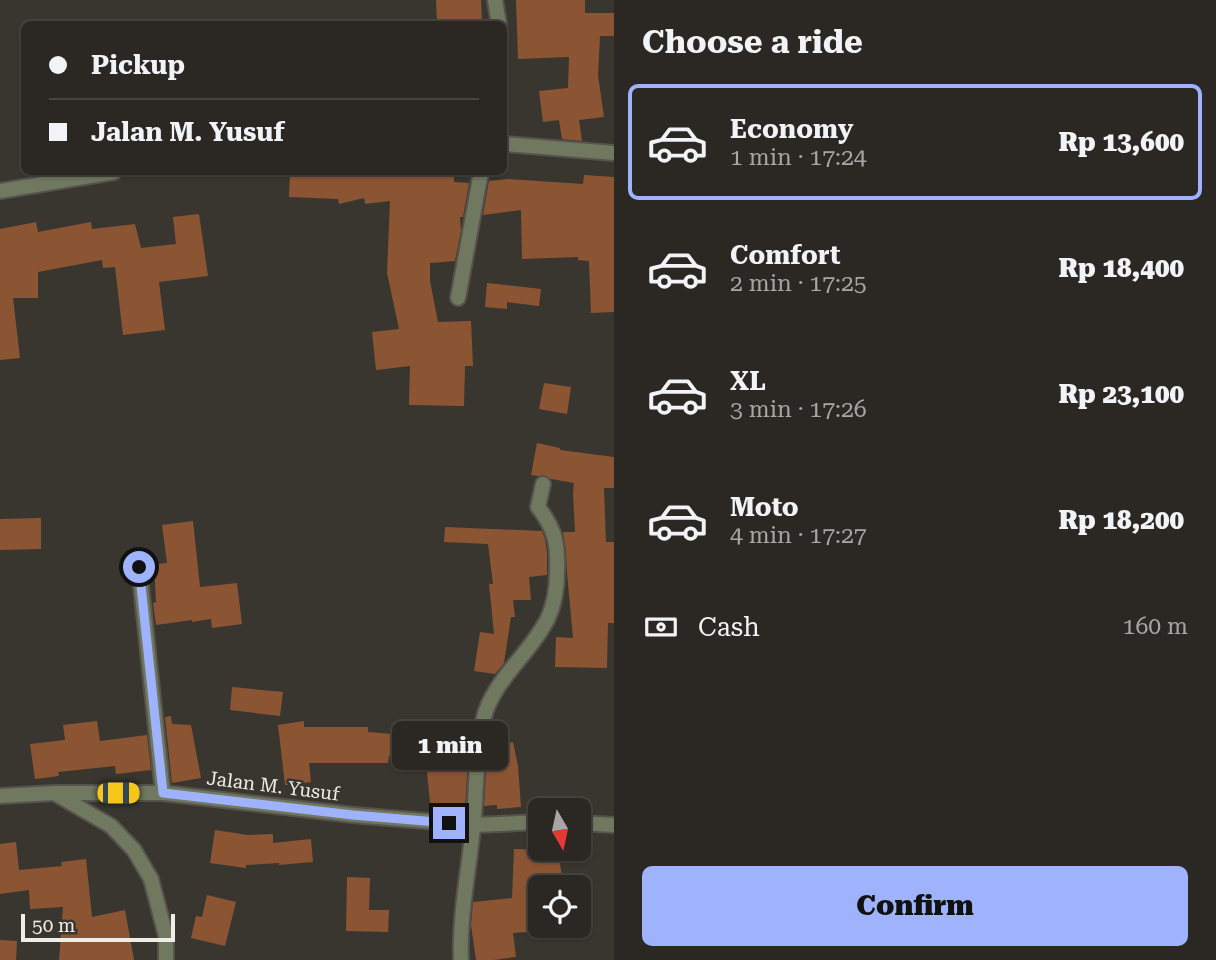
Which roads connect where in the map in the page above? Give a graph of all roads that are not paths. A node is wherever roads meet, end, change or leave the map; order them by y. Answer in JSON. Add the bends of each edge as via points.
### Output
{"nodes":[{"id":1,"x":495,"y":0,"type":"edge"},
{"id":2,"x":498,"y":21,"type":"edge"},
{"id":3,"x":507,"y":144,"type":"edge"},
{"id":4,"x":614,"y":153,"type":"edge"},
{"id":5,"x":96,"y":175,"type":"edge"},
{"id":6,"x":480,"y":175,"type":"edge"},
{"id":7,"x":0,"y":191,"type":"edge"},
{"id":8,"x":458,"y":298,"type":"dead end"},
{"id":9,"x":543,"y":484,"type":"dead end"},
{"id":10,"x":139,"y":567,"type":"dead end"},
{"id":11,"x":55,"y":793,"type":"junction"},
{"id":12,"x":163,"y":793,"type":"junction"},
{"id":13,"x":0,"y":796,"type":"edge"},
{"id":14,"x":528,"y":823,"type":"edge"},
{"id":15,"x":592,"y":824,"type":"edge"},
{"id":16,"x":474,"y":825,"type":"junction"},
{"id":17,"x":614,"y":825,"type":"edge"},
{"id":18,"x":166,"y":960,"type":"edge"},
{"id":19,"x":461,"y":960,"type":"edge"}],
"edges":[{"from":1,"to":2,"type":"street"},
{"from":3,"to":4,"type":"street"},
{"from":5,"to":7,"type":"street"},
{"from":6,"to":8,"type":"street"},
{"from":9,"to":16,"type":"street","via":[[538,507],[555,538],[557,589],[548,618],[491,696],[478,754]]},
{"from":10,"to":12,"type":"street"},
{"from":11,"to":12,"type":"street","name":"Jalan M. Yusuf"},
{"from":11,"to":13,"type":"street","name":"Jalan M. Yusuf"},
{"from":11,"to":18,"type":"street","via":[[111,826],[134,850],[151,880],[166,936]]},
{"from":12,"to":16,"type":"street","name":"Jalan M. Yusuf"},
{"from":14,"to":16,"type":"street","name":"Jalan M. Yusuf"},
{"from":15,"to":17,"type":"street"},
{"from":16,"to":19,"type":"street"}]}
